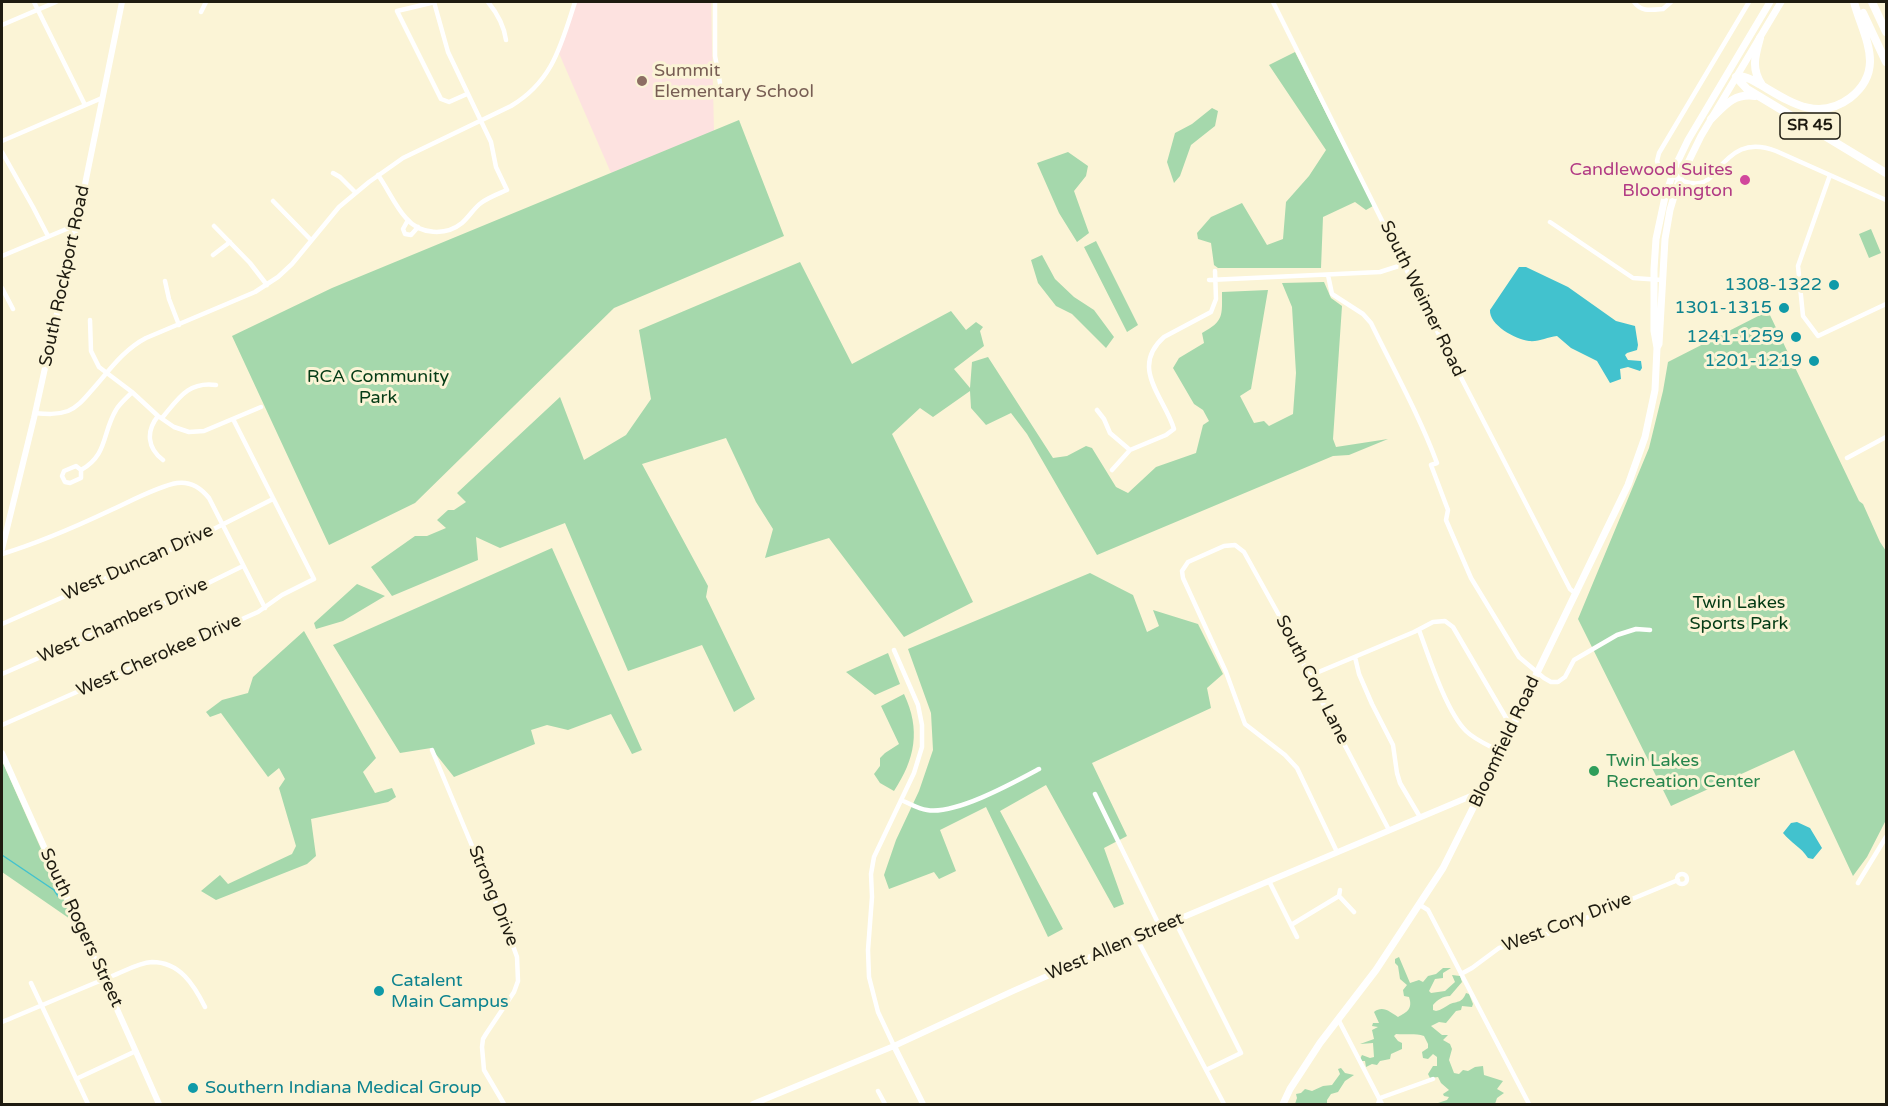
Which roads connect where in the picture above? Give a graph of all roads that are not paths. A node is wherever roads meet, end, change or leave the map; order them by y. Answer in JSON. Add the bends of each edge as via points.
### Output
{"nodes":[{"id":1,"x":34,"y":2,"type":"edge"},
{"id":2,"x":56,"y":2,"type":"edge"},
{"id":3,"x":122,"y":2,"type":"edge"},
{"id":4,"x":206,"y":2,"type":"edge"},
{"id":5,"x":434,"y":2,"type":"edge"},
{"id":6,"x":488,"y":2,"type":"edge"},
{"id":7,"x":575,"y":2,"type":"edge"},
{"id":8,"x":715,"y":2,"type":"edge"},
{"id":9,"x":1273,"y":2,"type":"edge"},
{"id":10,"x":1634,"y":2,"type":"edge"},
{"id":11,"x":1671,"y":2,"type":"edge"},
{"id":12,"x":1749,"y":2,"type":"edge"},
{"id":13,"x":1770,"y":2,"type":"edge"},
{"id":14,"x":1781,"y":2,"type":"edge"},
{"id":15,"x":1856,"y":2,"type":"edge"},
{"id":16,"x":1872,"y":2,"type":"edge"},
{"id":17,"x":38,"y":9,"type":"junction"},
{"id":18,"x":201,"y":12,"type":"dead end"},
{"id":19,"x":2,"y":25,"type":"edge"},
{"id":20,"x":1887,"y":32,"type":"edge"},
{"id":21,"x":1760,"y":38,"type":"junction"},
{"id":22,"x":506,"y":40,"type":"dead end"},
{"id":23,"x":1887,"y":62,"type":"edge"},
{"id":24,"x":1732,"y":74,"type":"junction"},
{"id":25,"x":720,"y":83,"type":"dead end"},
{"id":26,"x":1762,"y":86,"type":"junction"},
{"id":27,"x":468,"y":94,"type":"junction"},
{"id":28,"x":1761,"y":97,"type":"junction"},
{"id":29,"x":102,"y":98,"type":"junction"},
{"id":30,"x":85,"y":105,"type":"junction"},
{"id":31,"x":1711,"y":119,"type":"junction"},
{"id":32,"x":481,"y":121,"type":"junction"},
{"id":33,"x":2,"y":141,"type":"edge"},
{"id":34,"x":2,"y":152,"type":"edge"},
{"id":35,"x":1887,"y":173,"type":"edge"},
{"id":36,"x":333,"y":174,"type":"dead end"},
{"id":37,"x":378,"y":175,"type":"junction"},
{"id":38,"x":1830,"y":175,"type":"junction"},
{"id":39,"x":1676,"y":177,"type":"junction"},
{"id":40,"x":355,"y":192,"type":"junction"},
{"id":41,"x":1887,"y":200,"type":"edge"},
{"id":42,"x":273,"y":201,"type":"dead end"},
{"id":43,"x":408,"y":220,"type":"junction"},
{"id":44,"x":1550,"y":222,"type":"dead end"},
{"id":45,"x":76,"y":225,"type":"junction"},
{"id":46,"x":214,"y":226,"type":"dead end"},
{"id":47,"x":418,"y":227,"type":"junction"},
{"id":48,"x":48,"y":236,"type":"junction"},
{"id":49,"x":311,"y":240,"type":"junction"},
{"id":50,"x":230,"y":242,"type":"junction"},
{"id":51,"x":213,"y":255,"type":"dead end"},
{"id":52,"x":2,"y":256,"type":"edge"},
{"id":53,"x":1405,"y":264,"type":"junction"},
{"id":54,"x":1215,"y":271,"type":"dead end"},
{"id":55,"x":1328,"y":275,"type":"junction"},
{"id":56,"x":165,"y":280,"type":"dead end"},
{"id":57,"x":1209,"y":280,"type":"dead end"},
{"id":58,"x":1215,"y":280,"type":"junction"},
{"id":59,"x":1658,"y":280,"type":"junction"},
{"id":60,"x":267,"y":285,"type":"junction"},
{"id":61,"x":2,"y":288,"type":"edge"},
{"id":62,"x":1887,"y":304,"type":"edge"},
{"id":63,"x":13,"y":309,"type":"dead end"},
{"id":64,"x":90,"y":320,"type":"dead end"},
{"id":65,"x":179,"y":325,"type":"junction"},
{"id":66,"x":107,"y":373,"type":"junction"},
{"id":67,"x":216,"y":385,"type":"dead end"},
{"id":68,"x":132,"y":392,"type":"junction"},
{"id":69,"x":261,"y":407,"type":"dead end"},
{"id":70,"x":1097,"y":410,"type":"dead end"},
{"id":71,"x":35,"y":413,"type":"junction"},
{"id":72,"x":160,"y":417,"type":"junction"},
{"id":73,"x":233,"y":418,"type":"junction"},
{"id":74,"x":1887,"y":437,"type":"edge"},
{"id":75,"x":1130,"y":450,"type":"junction"},
{"id":76,"x":1847,"y":458,"type":"dead end"},
{"id":77,"x":163,"y":460,"type":"dead end"},
{"id":78,"x":81,"y":470,"type":"junction"},
{"id":79,"x":1112,"y":470,"type":"dead end"},
{"id":80,"x":273,"y":498,"type":"junction"},
{"id":81,"x":222,"y":525,"type":"junction"},
{"id":82,"x":2,"y":549,"type":"edge"},
{"id":83,"x":2,"y":554,"type":"edge"},
{"id":84,"x":243,"y":566,"type":"junction"},
{"id":85,"x":1576,"y":594,"type":"junction"},
{"id":86,"x":265,"y":608,"type":"junction"},
{"id":87,"x":2,"y":624,"type":"edge"},
{"id":88,"x":1419,"y":630,"type":"junction"},
{"id":89,"x":1650,"y":630,"type":"dead end"},
{"id":90,"x":894,"y":650,"type":"dead end"},
{"id":91,"x":1355,"y":657,"type":"junction"},
{"id":92,"x":1537,"y":673,"type":"junction"},
{"id":93,"x":2,"y":674,"type":"edge"},
{"id":94,"x":1309,"y":676,"type":"junction"},
{"id":95,"x":2,"y":725,"type":"edge"},
{"id":96,"x":1512,"y":728,"type":"junction"},
{"id":97,"x":432,"y":750,"type":"dead end"},
{"id":98,"x":1501,"y":752,"type":"junction"},
{"id":99,"x":2,"y":753,"type":"edge"},
{"id":100,"x":1039,"y":769,"type":"dead end"},
{"id":101,"x":1095,"y":794,"type":"dead end"},
{"id":102,"x":1479,"y":797,"type":"junction"},
{"id":103,"x":901,"y":800,"type":"junction"},
{"id":104,"x":1420,"y":816,"type":"junction"},
{"id":105,"x":1389,"y":830,"type":"junction"},
{"id":106,"x":1887,"y":837,"type":"edge"},
{"id":107,"x":1337,"y":852,"type":"junction"},
{"id":108,"x":1678,"y":880,"type":"dead end"},
{"id":109,"x":1269,"y":881,"type":"junction"},
{"id":110,"x":1858,"y":883,"type":"dead end"},
{"id":111,"x":1420,"y":905,"type":"junction"},
{"id":112,"x":1354,"y":912,"type":"dead end"},
{"id":113,"x":1175,"y":921,"type":"junction"},
{"id":114,"x":1291,"y":925,"type":"junction"},
{"id":115,"x":1160,"y":927,"type":"junction"},
{"id":116,"x":1137,"y":937,"type":"junction"},
{"id":117,"x":1297,"y":937,"type":"dead end"},
{"id":118,"x":1461,"y":974,"type":"junction"},
{"id":119,"x":104,"y":979,"type":"junction"},
{"id":120,"x":31,"y":983,"type":"dead end"},
{"id":121,"x":42,"y":1005,"type":"junction"},
{"id":122,"x":205,"y":1007,"type":"dead end"},
{"id":123,"x":1338,"y":1019,"type":"junction"},
{"id":124,"x":2,"y":1022,"type":"edge"},
{"id":125,"x":894,"y":1046,"type":"junction"},
{"id":126,"x":136,"y":1051,"type":"junction"},
{"id":127,"x":1206,"y":1070,"type":"junction"},
{"id":128,"x":76,"y":1078,"type":"junction"},
{"id":129,"x":1432,"y":1079,"type":"dead end"},
{"id":130,"x":878,"y":1091,"type":"dead end"},
{"id":131,"x":1380,"y":1103,"type":"edge"},
{"id":132,"x":88,"y":1104,"type":"edge"},
{"id":133,"x":159,"y":1104,"type":"edge"},
{"id":134,"x":504,"y":1104,"type":"edge"},
{"id":135,"x":755,"y":1104,"type":"edge"},
{"id":136,"x":885,"y":1104,"type":"edge"},
{"id":137,"x":923,"y":1104,"type":"edge"},
{"id":138,"x":1224,"y":1104,"type":"edge"},
{"id":139,"x":1282,"y":1104,"type":"edge"},
{"id":140,"x":1529,"y":1104,"type":"edge"}],
"edges":[{"from":1,"to":17,"type":"street"},
{"from":2,"to":17,"type":"street"},
{"from":3,"to":29,"type":"street","name":"South Rockport Road"},
{"from":4,"to":18,"type":"street"},
{"from":5,"to":27,"type":"street","via":[[448,52]]},
{"from":5,"to":27,"type":"street","via":[[397,11],[441,99],[449,102]]},
{"from":6,"to":22,"type":"street","via":[[500,20]]},
{"from":7,"to":32,"type":"street","via":[[557,53],[542,80],[519,102]]},
{"from":8,"to":25,"type":"street","via":[[715,56]]},
{"from":9,"to":53,"type":"street","name":"South Weimer Road"},
{"from":10,"to":11,"type":"street","via":[[1640,8],[1659,9]]},
{"from":12,"to":39,"type":"street","via":[[1657,157],[1660,170]]},
{"from":13,"to":24,"type":"main road","name":"Bloomfield Road"},
{"from":14,"to":21,"type":"main road","name":"Bloomfield Road"},
{"from":15,"to":23,"type":"highway"},
{"from":15,"to":26,"type":"highway","via":[[1871,59],[1867,75],[1852,96],[1838,105],[1810,109],[1794,105]]},
{"from":16,"to":20,"type":"highway"},
{"from":17,"to":19,"type":"street"},
{"from":17,"to":30,"type":"street"},
{"from":21,"to":24,"type":"main road","name":"Bloomfield Road"},
{"from":21,"to":26,"type":"highway","via":[[1754,68]]},
{"from":24,"to":26,"type":"highway"},
{"from":24,"to":28,"type":"highway","number":"SR 45"},
{"from":24,"to":31,"type":"main road","name":"Bloomfield Road"},
{"from":24,"to":39,"type":"main road","name":"Bloomfield Road","via":[[1684,148]]},
{"from":27,"to":32,"type":"street"},
{"from":28,"to":31,"type":"highway","via":[[1735,98]]},
{"from":28,"to":35,"type":"highway","number":"SR 45"},
{"from":29,"to":30,"type":"street"},
{"from":29,"to":45,"type":"street","name":"South Rockport Road"},
{"from":30,"to":33,"type":"street"},
{"from":31,"to":39,"type":"main road","name":"Bloomfield Road"},
{"from":32,"to":37,"type":"street","via":[[403,158]]},
{"from":32,"to":47,"type":"street","via":[[507,190],[483,201],[453,228],[434,232]]},
{"from":34,"to":48,"type":"street"},
{"from":36,"to":40,"type":"street"},
{"from":37,"to":40,"type":"street"},
{"from":37,"to":43,"type":"street"},
{"from":38,"to":39,"type":"street","via":[[1776,151],[1756,147],[1730,156],[1705,182]]},
{"from":38,"to":41,"type":"street"},
{"from":38,"to":62,"type":"street","via":[[1798,266],[1803,316],[1818,336]]},
{"from":39,"to":59,"type":"main road","name":"Bloomfield Road"},
{"from":40,"to":49,"type":"street"},
{"from":42,"to":49,"type":"street"},
{"from":43,"to":47,"type":"street"},
{"from":43,"to":47,"type":"street","via":[[403,229],[405,234],[411,235]]},
{"from":44,"to":59,"type":"street","via":[[1633,278]]},
{"from":45,"to":48,"type":"street"},
{"from":45,"to":71,"type":"street","name":"South Rockport Road"},
{"from":46,"to":50,"type":"street"},
{"from":48,"to":52,"type":"street"},
{"from":49,"to":60,"type":"street","via":[[292,264]]},
{"from":50,"to":51,"type":"street"},
{"from":50,"to":60,"type":"street"},
{"from":53,"to":55,"type":"street","via":[[1380,272]]},
{"from":53,"to":85,"type":"street","name":"South Weimer Road","via":[[1559,568]]},
{"from":54,"to":58,"type":"street"},
{"from":55,"to":58,"type":"street"},
{"from":55,"to":92,"type":"street","via":[[1332,294],[1371,323],[1431,447],[1437,463],[1431,465],[1448,510],[1446,520],[1471,578],[1513,650]]},
{"from":56,"to":65,"type":"street"},
{"from":57,"to":58,"type":"street"},
{"from":58,"to":75,"type":"street","via":[[1216,300],[1210,312],[1164,337],[1151,356],[1152,385],[1174,429]]},
{"from":59,"to":85,"type":"main road","name":"Bloomfield Road","via":[[1656,377],[1640,455]]},
{"from":60,"to":65,"type":"street"},
{"from":61,"to":63,"type":"street"},
{"from":64,"to":66,"type":"street","via":[[92,355]]},
{"from":65,"to":66,"type":"street","via":[[133,346]]},
{"from":66,"to":68,"type":"street"},
{"from":66,"to":71,"type":"street","via":[[71,409],[58,414]]},
{"from":67,"to":72,"type":"street","via":[[192,387]]},
{"from":68,"to":72,"type":"street"},
{"from":68,"to":78,"type":"street","via":[[116,411],[99,455]]},
{"from":69,"to":73,"type":"street"},
{"from":70,"to":75,"type":"street","via":[[1110,433]]},
{"from":71,"to":82,"type":"street","name":"South Rockport Road"},
{"from":72,"to":73,"type":"street","via":[[179,429],[194,432]]},
{"from":72,"to":77,"type":"street","via":[[150,428],[149,440]]},
{"from":73,"to":80,"type":"street"},
{"from":74,"to":76,"type":"street"},
{"from":75,"to":79,"type":"street"},
{"from":78,"to":78,"type":"street","via":[[76,466],[64,471],[65,482],[80,479]]},
{"from":80,"to":81,"type":"street","name":"West Duncan Drive"},
{"from":80,"to":86,"type":"street","name":"West Cherokee Drive","via":[[314,579]]},
{"from":81,"to":83,"type":"street","via":[[202,490],[193,484],[179,483]]},
{"from":81,"to":84,"type":"street"},
{"from":81,"to":87,"type":"street","name":"West Duncan Drive"},
{"from":84,"to":86,"type":"street"},
{"from":84,"to":93,"type":"street","name":"West Chambers Drive"},
{"from":85,"to":92,"type":"main road","name":"Bloomfield Road"},
{"from":86,"to":95,"type":"street","name":"West Cherokee Drive"},
{"from":88,"to":91,"type":"street"},
{"from":88,"to":96,"type":"street","via":[[1438,621],[1453,627]]},
{"from":88,"to":98,"type":"street","via":[[1444,694],[1463,728]]},
{"from":89,"to":92,"type":"street","via":[[1636,629],[1617,635],[1574,660],[1559,682],[1551,682]]},
{"from":90,"to":103,"type":"street","via":[[918,705],[922,725],[922,747]]},
{"from":91,"to":94,"type":"street"},
{"from":91,"to":104,"type":"street","via":[[1372,705],[1393,745],[1400,783]]},
{"from":92,"to":96,"type":"main road","name":"Bloomfield Road"},
{"from":94,"to":105,"type":"street","name":"South Cory Lane"},
{"from":94,"to":107,"type":"street","name":"South Cory Lane","via":[[1246,555],[1235,545],[1224,546],[1188,562],[1182,571],[1183,578],[1245,724],[1297,768]]},
{"from":96,"to":98,"type":"main road","name":"Bloomfield Road"},
{"from":97,"to":134,"type":"street","name":"Strong Drive","via":[[517,957],[515,989],[483,1039],[484,1070]]},
{"from":98,"to":102,"type":"main road","name":"Bloomfield Road"},
{"from":99,"to":119,"type":"street","name":"South Rogers Street"},
{"from":100,"to":103,"type":"street","via":[[990,794],[943,809],[925,810]]},
{"from":101,"to":115,"type":"street"},
{"from":102,"to":104,"type":"street","name":"West Allen Street","via":[[1471,796]]},
{"from":102,"to":111,"type":"main road","name":"Bloomfield Road"},
{"from":103,"to":125,"type":"street","via":[[874,857],[868,950],[875,1001]]},
{"from":104,"to":105,"type":"street","name":"West Allen Street"},
{"from":105,"to":107,"type":"street","name":"West Allen Street"},
{"from":106,"to":110,"type":"street"},
{"from":107,"to":109,"type":"street","name":"West Allen Street"},
{"from":108,"to":118,"type":"street","name":"West Cory Drive","via":[[1538,938],[1499,948]]},
{"from":109,"to":113,"type":"street","name":"West Allen Street"},
{"from":109,"to":114,"type":"street"},
{"from":111,"to":118,"type":"street","via":[[1428,910]]},
{"from":111,"to":123,"type":"main road","name":"Bloomfield Road"},
{"from":112,"to":114,"type":"street","via":[[1340,893]]},
{"from":113,"to":115,"type":"street","name":"West Allen Street"},
{"from":113,"to":127,"type":"street","via":[[1240,1053]]},
{"from":114,"to":117,"type":"street"},
{"from":115,"to":116,"type":"street","name":"West Allen Street"},
{"from":116,"to":125,"type":"street","name":"West Allen Street"},
{"from":116,"to":127,"type":"street"},
{"from":118,"to":140,"type":"street"},
{"from":119,"to":121,"type":"street"},
{"from":119,"to":122,"type":"street","via":[[153,962],[182,973],[194,985]]},
{"from":119,"to":126,"type":"street","name":"South Rogers Street"},
{"from":120,"to":121,"type":"street"},
{"from":121,"to":124,"type":"street"},
{"from":121,"to":128,"type":"street"},
{"from":123,"to":131,"type":"street"},
{"from":123,"to":139,"type":"main road","name":"Bloomfield Road"},
{"from":125,"to":135,"type":"street","name":"West Allen Street"},
{"from":125,"to":137,"type":"street"},
{"from":126,"to":128,"type":"street"},
{"from":126,"to":133,"type":"street","name":"South Rogers Street"},
{"from":127,"to":138,"type":"street"},
{"from":128,"to":132,"type":"street"},
{"from":129,"to":131,"type":"street"},
{"from":130,"to":136,"type":"street"}]}
